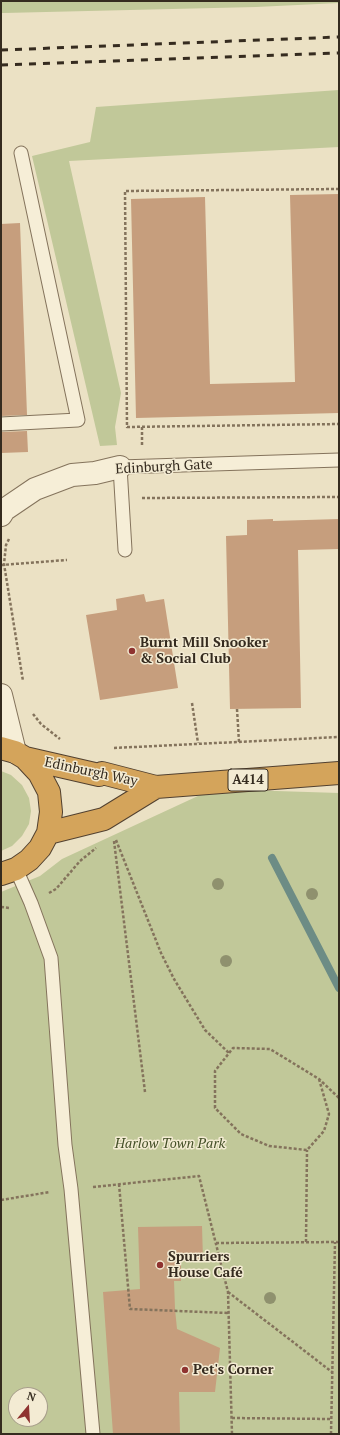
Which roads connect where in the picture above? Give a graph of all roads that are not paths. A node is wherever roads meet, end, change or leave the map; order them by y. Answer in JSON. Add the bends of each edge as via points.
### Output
{"nodes":[{"id":1,"x":21,"y":153,"type":"dead end"},
{"id":2,"x":1,"y":424,"type":"edge"},
{"id":3,"x":339,"y":460,"type":"edge"},
{"id":4,"x":120,"y":467,"type":"junction"},
{"id":5,"x":2,"y":511,"type":"edge"},
{"id":6,"x":125,"y":550,"type":"dead end"},
{"id":7,"x":1,"y":695,"type":"edge"},
{"id":8,"x":14,"y":753,"type":"edge"},
{"id":9,"x":339,"y":772,"type":"edge"},
{"id":10,"x":156,"y":787,"type":"junction"},
{"id":11,"x":48,"y":833,"type":"junction"},
{"id":12,"x":9,"y":871,"type":"edge"},
{"id":13,"x":93,"y":1434,"type":"edge"}],
"edges":[{"from":1,"to":2,"type":"lane","via":[[78,420]]},
{"from":3,"to":4,"type":"lane","name":"Edinburgh Gate"},
{"from":4,"to":5,"type":"street","name":"Edinburgh Gate","via":[[72,475],[35,489]]},
{"from":4,"to":6,"type":"lane"},
{"from":7,"to":8,"type":"street"},
{"from":8,"to":10,"type":"highway","name":"Edinburgh Way","number":"A414"},
{"from":8,"to":11,"type":"highway","via":[[39,773],[49,792],[51,812]]},
{"from":9,"to":10,"type":"highway","name":"Edinburgh Way","number":"A414"},
{"from":10,"to":11,"type":"highway","name":"Edinburgh Way","number":"A414","via":[[104,819]]},
{"from":11,"to":12,"type":"highway","via":[[40,848],[29,860]]},
{"from":12,"to":13,"type":"lane","via":[[31,903],[51,958],[64,1145],[71,1189]]}]}
